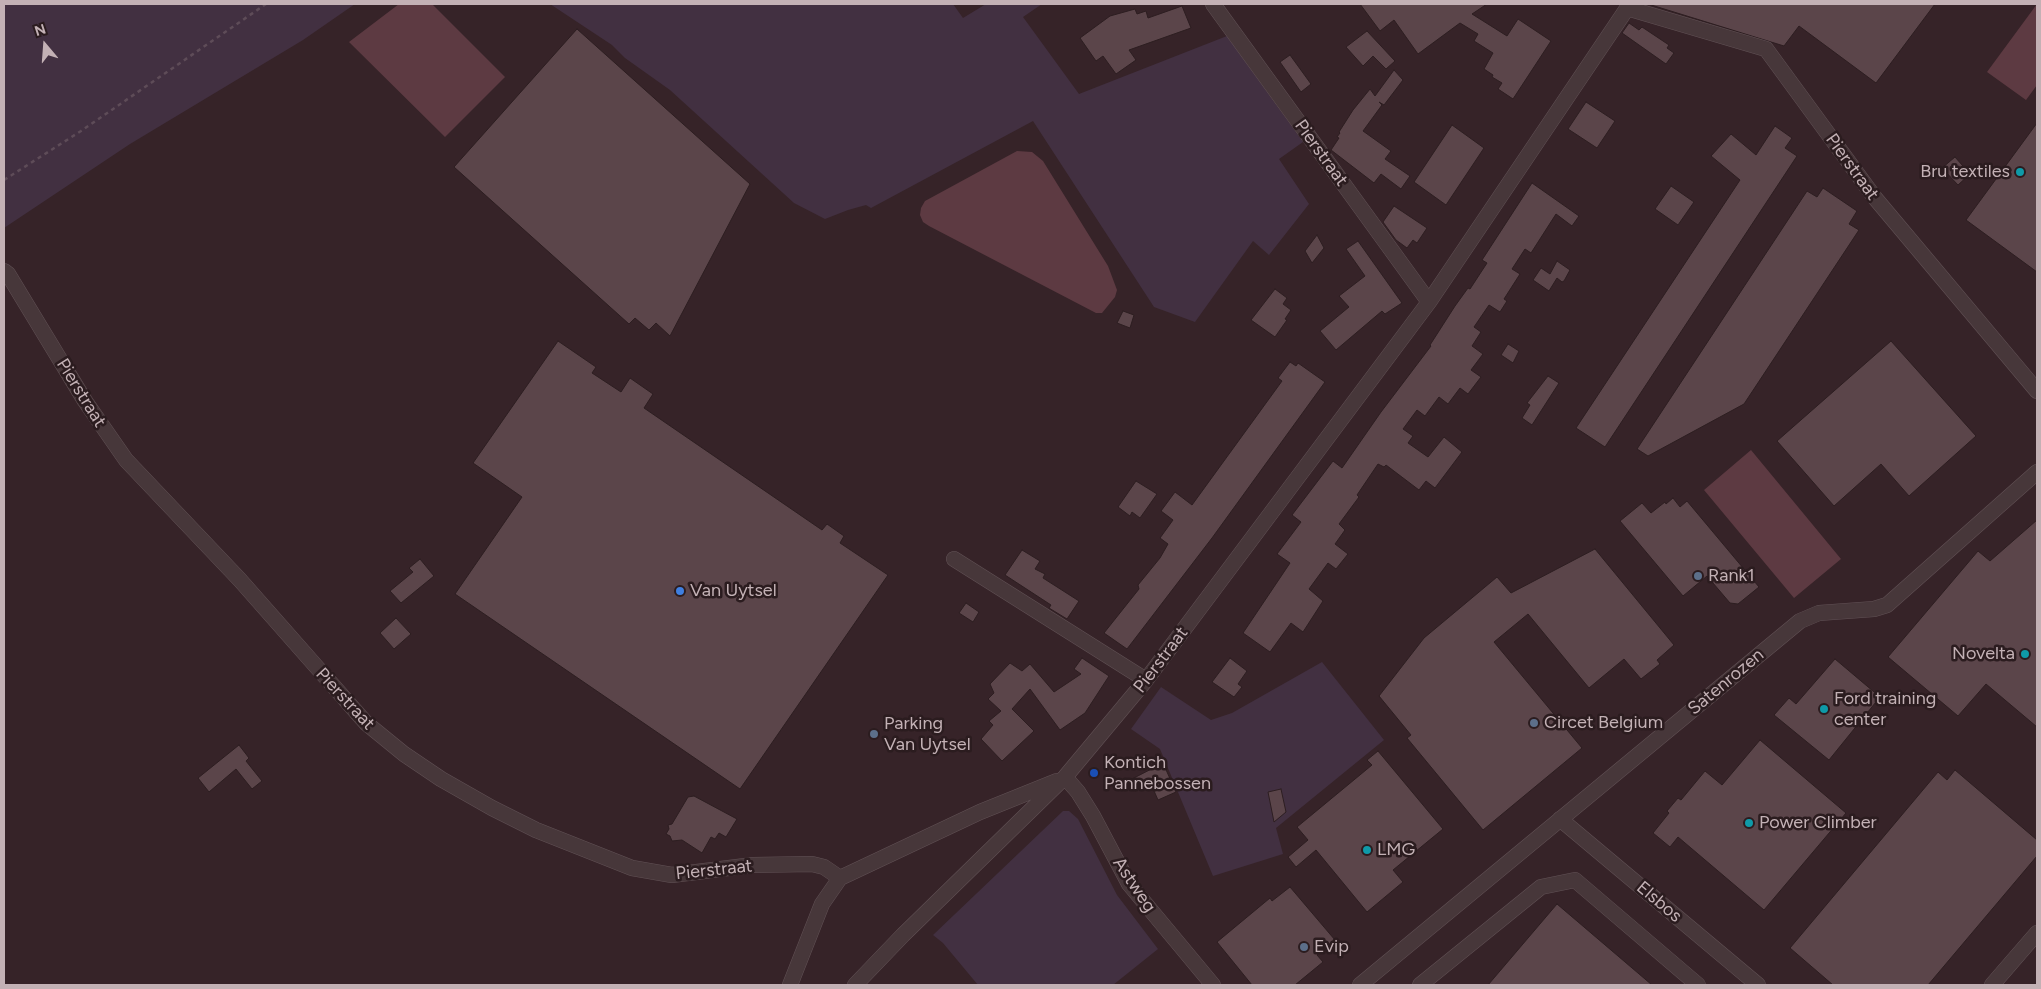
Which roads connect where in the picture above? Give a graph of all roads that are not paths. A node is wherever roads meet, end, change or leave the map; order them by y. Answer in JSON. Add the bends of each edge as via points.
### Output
{"nodes":[{"id":1,"x":1213,"y":4,"type":"edge"},
{"id":2,"x":1629,"y":6,"type":"edge"},
{"id":3,"x":4,"y":271,"type":"edge"},
{"id":4,"x":1429,"y":302,"type":"junction"},
{"id":5,"x":2037,"y":391,"type":"edge"},
{"id":6,"x":2037,"y":472,"type":"edge"},
{"id":7,"x":954,"y":559,"type":"dead end"},
{"id":8,"x":1146,"y":680,"type":"junction"},
{"id":9,"x":1065,"y":777,"type":"junction"},
{"id":10,"x":1560,"y":819,"type":"junction"},
{"id":11,"x":840,"y":878,"type":"junction"},
{"id":12,"x":2037,"y":933,"type":"edge"},
{"id":13,"x":790,"y":985,"type":"edge"},
{"id":14,"x":855,"y":985,"type":"edge"},
{"id":15,"x":1212,"y":985,"type":"edge"},
{"id":16,"x":1360,"y":985,"type":"edge"},
{"id":17,"x":1420,"y":985,"type":"edge"},
{"id":18,"x":1698,"y":985,"type":"edge"},
{"id":19,"x":1758,"y":985,"type":"edge"},
{"id":20,"x":1992,"y":985,"type":"edge"}],
"edges":[{"from":1,"to":4,"type":"street","name":"Pierstraat"},
{"from":2,"to":4,"type":"street","name":"Pierstraat"},
{"from":2,"to":5,"type":"street","name":"Pierstraat","via":[[1766,49],[1874,198]]},
{"from":3,"to":11,"type":"street","name":"Pierstraat","via":[[90,409],[126,460],[240,580],[366,723],[404,754],[441,779],[536,830],[632,868],[672,875],[753,865],[812,864],[824,867]]},
{"from":4,"to":8,"type":"street","name":"Pierstraat"},
{"from":6,"to":10,"type":"street","name":"Satenrozen","via":[[1894,601],[1874,609],[1819,613],[1805,618]]},
{"from":7,"to":8,"type":"street"},
{"from":8,"to":9,"type":"street","name":"Pierstraat"},
{"from":9,"to":11,"type":"street","via":[[980,812]]},
{"from":9,"to":14,"type":"street","name":"Pierstraat"},
{"from":9,"to":15,"type":"street","name":"Astweg","via":[[1093,816],[1129,884]]},
{"from":10,"to":16,"type":"street","name":"Satenrozen"},
{"from":10,"to":19,"type":"street","name":"Elsbos"},
{"from":11,"to":13,"type":"street","via":[[822,904]]},
{"from":12,"to":20,"type":"street"},
{"from":17,"to":18,"type":"street","via":[[1541,887],[1575,880]]}]}
